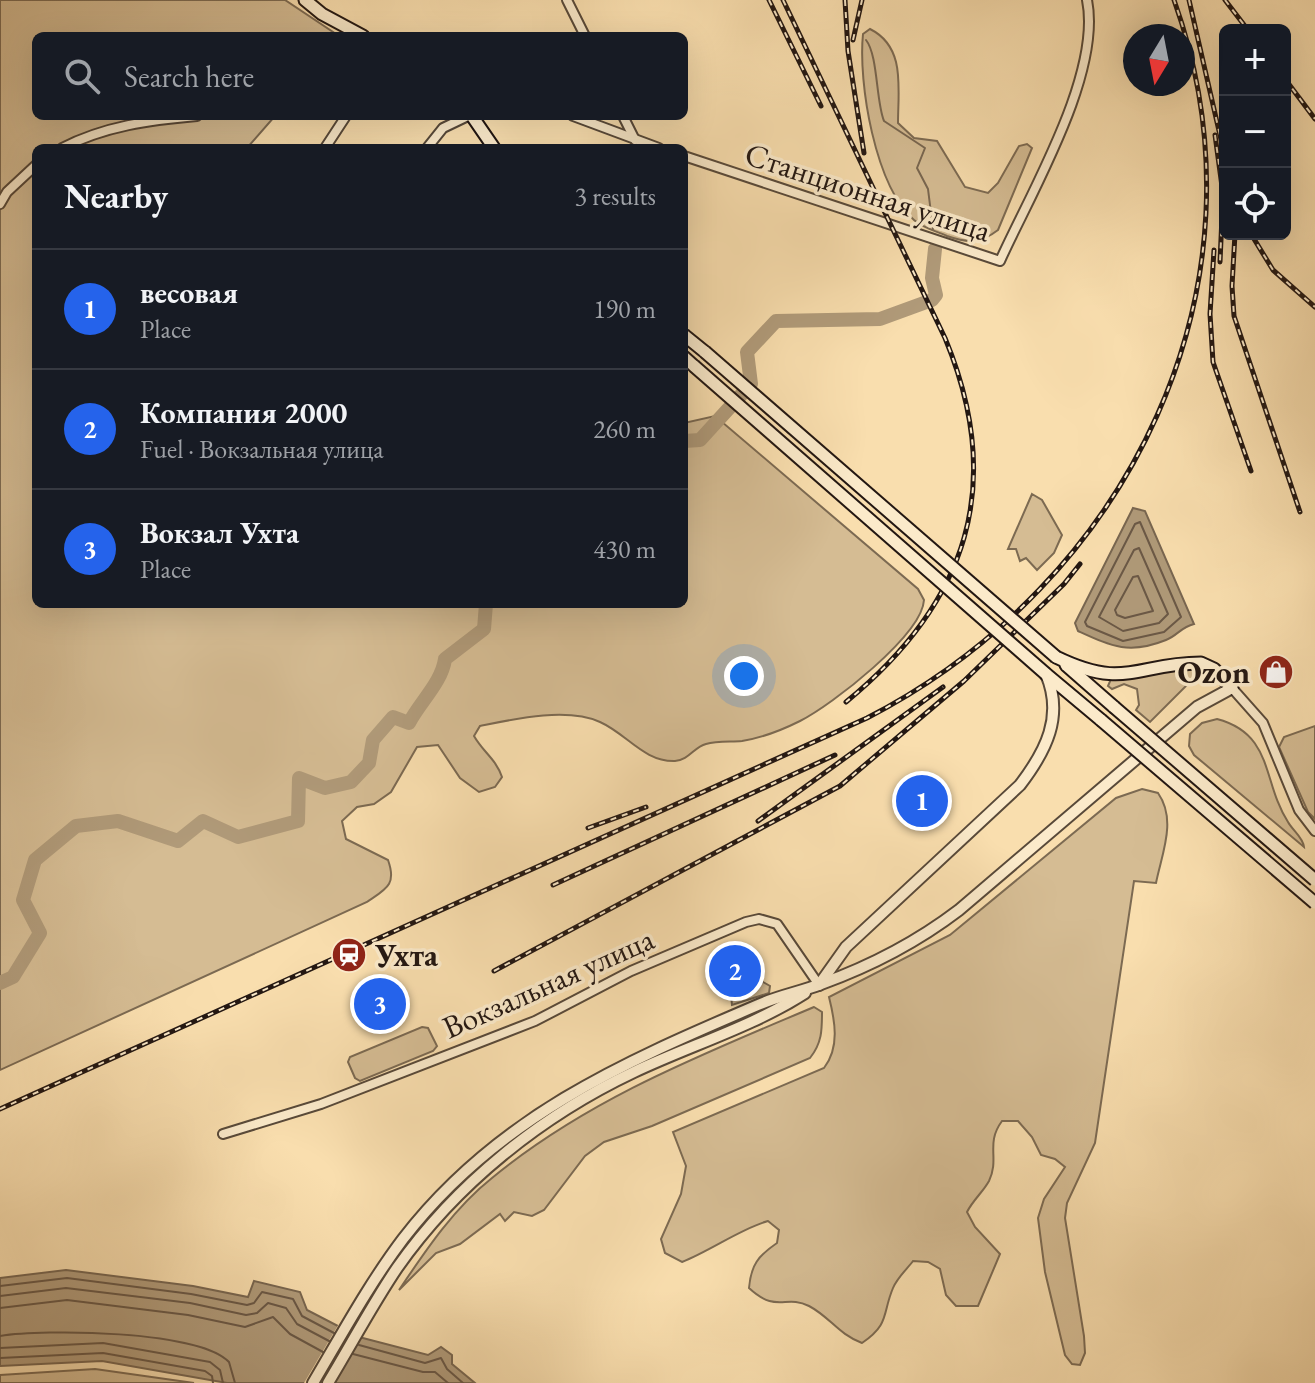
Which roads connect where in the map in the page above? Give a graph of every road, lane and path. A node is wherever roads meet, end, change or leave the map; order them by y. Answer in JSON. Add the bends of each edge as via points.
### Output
{"nodes":[{"id":1,"x":305,"y":0,"type":"edge"},
{"id":2,"x":567,"y":0,"type":"edge"},
{"id":3,"x":1087,"y":0,"type":"edge"},
{"id":4,"x":356,"y":32,"type":"edge"},
{"id":5,"x":583,"y":32,"type":"edge"},
{"id":6,"x":158,"y":120,"type":"edge"},
{"id":7,"x":343,"y":120,"type":"edge"},
{"id":8,"x":461,"y":120,"type":"edge"},
{"id":9,"x":473,"y":120,"type":"edge"},
{"id":10,"x":583,"y":120,"type":"edge"},
{"id":11,"x":625,"y":120,"type":"edge"},
{"id":12,"x":635,"y":140,"type":"junction"},
{"id":13,"x":70,"y":144,"type":"edge"},
{"id":14,"x":328,"y":144,"type":"edge"},
{"id":15,"x":430,"y":144,"type":"edge"},
{"id":16,"x":491,"y":144,"type":"edge"},
{"id":17,"x":647,"y":144,"type":"edge"},
{"id":18,"x":688,"y":157,"type":"edge"},
{"id":19,"x":32,"y":169,"type":"edge"},
{"id":20,"x":0,"y":204,"type":"edge"},
{"id":21,"x":688,"y":338,"type":"edge"},
{"id":22,"x":688,"y":361,"type":"edge"},
{"id":23,"x":1056,"y":657,"type":"junction"},
{"id":24,"x":1046,"y":674,"type":"junction"},
{"id":25,"x":1232,"y":688,"type":"junction"},
{"id":26,"x":1315,"y":831,"type":"edge"},
{"id":27,"x":1315,"y":880,"type":"edge"},
{"id":28,"x":1315,"y":903,"type":"edge"},
{"id":29,"x":819,"y":985,"type":"junction"},
{"id":30,"x":223,"y":1134,"type":"dead end"},
{"id":31,"x":313,"y":1383,"type":"edge"},
{"id":32,"x":328,"y":1383,"type":"edge"}],
"edges":[{"from":1,"to":4,"type":"main road"},
{"from":2,"to":5,"type":"street"},
{"from":3,"to":18,"type":"street","name":"Станционная улица","via":[[1087,52],[1049,160],[1000,261]]},
{"from":6,"to":13,"type":"street","via":[[89,134]]},
{"from":7,"to":14,"type":"street"},
{"from":8,"to":15,"type":"street","via":[[443,128]]},
{"from":9,"to":16,"type":"main road"},
{"from":10,"to":12,"type":"street"},
{"from":11,"to":12,"type":"street"},
{"from":12,"to":17,"type":"street"},
{"from":19,"to":20,"type":"street"},
{"from":21,"to":23,"type":"main road","bridge":true},
{"from":22,"to":24,"type":"main road","bridge":true},
{"from":23,"to":25,"type":"main road","via":[[1113,676],[1201,663]]},
{"from":23,"to":27,"type":"main road","bridge":true},
{"from":24,"to":28,"type":"main road","bridge":true},
{"from":24,"to":29,"type":"street","via":[[1054,693],[1054,715],[1032,769],[846,947]]},
{"from":25,"to":26,"type":"street","via":[[1263,723],[1299,810]]},
{"from":25,"to":29,"type":"street","via":[[1197,707],[933,929]]},
{"from":29,"to":30,"type":"street","name":"Вокзальная улица","via":[[782,929],[772,921],[752,920],[631,971],[535,1021]]},
{"from":29,"to":31,"type":"street","via":[[772,999],[627,1061],[529,1120],[442,1194],[369,1286]]},
{"from":29,"to":32,"type":"street","via":[[776,1012],[634,1072],[537,1129],[453,1202],[415,1245]]}]}
